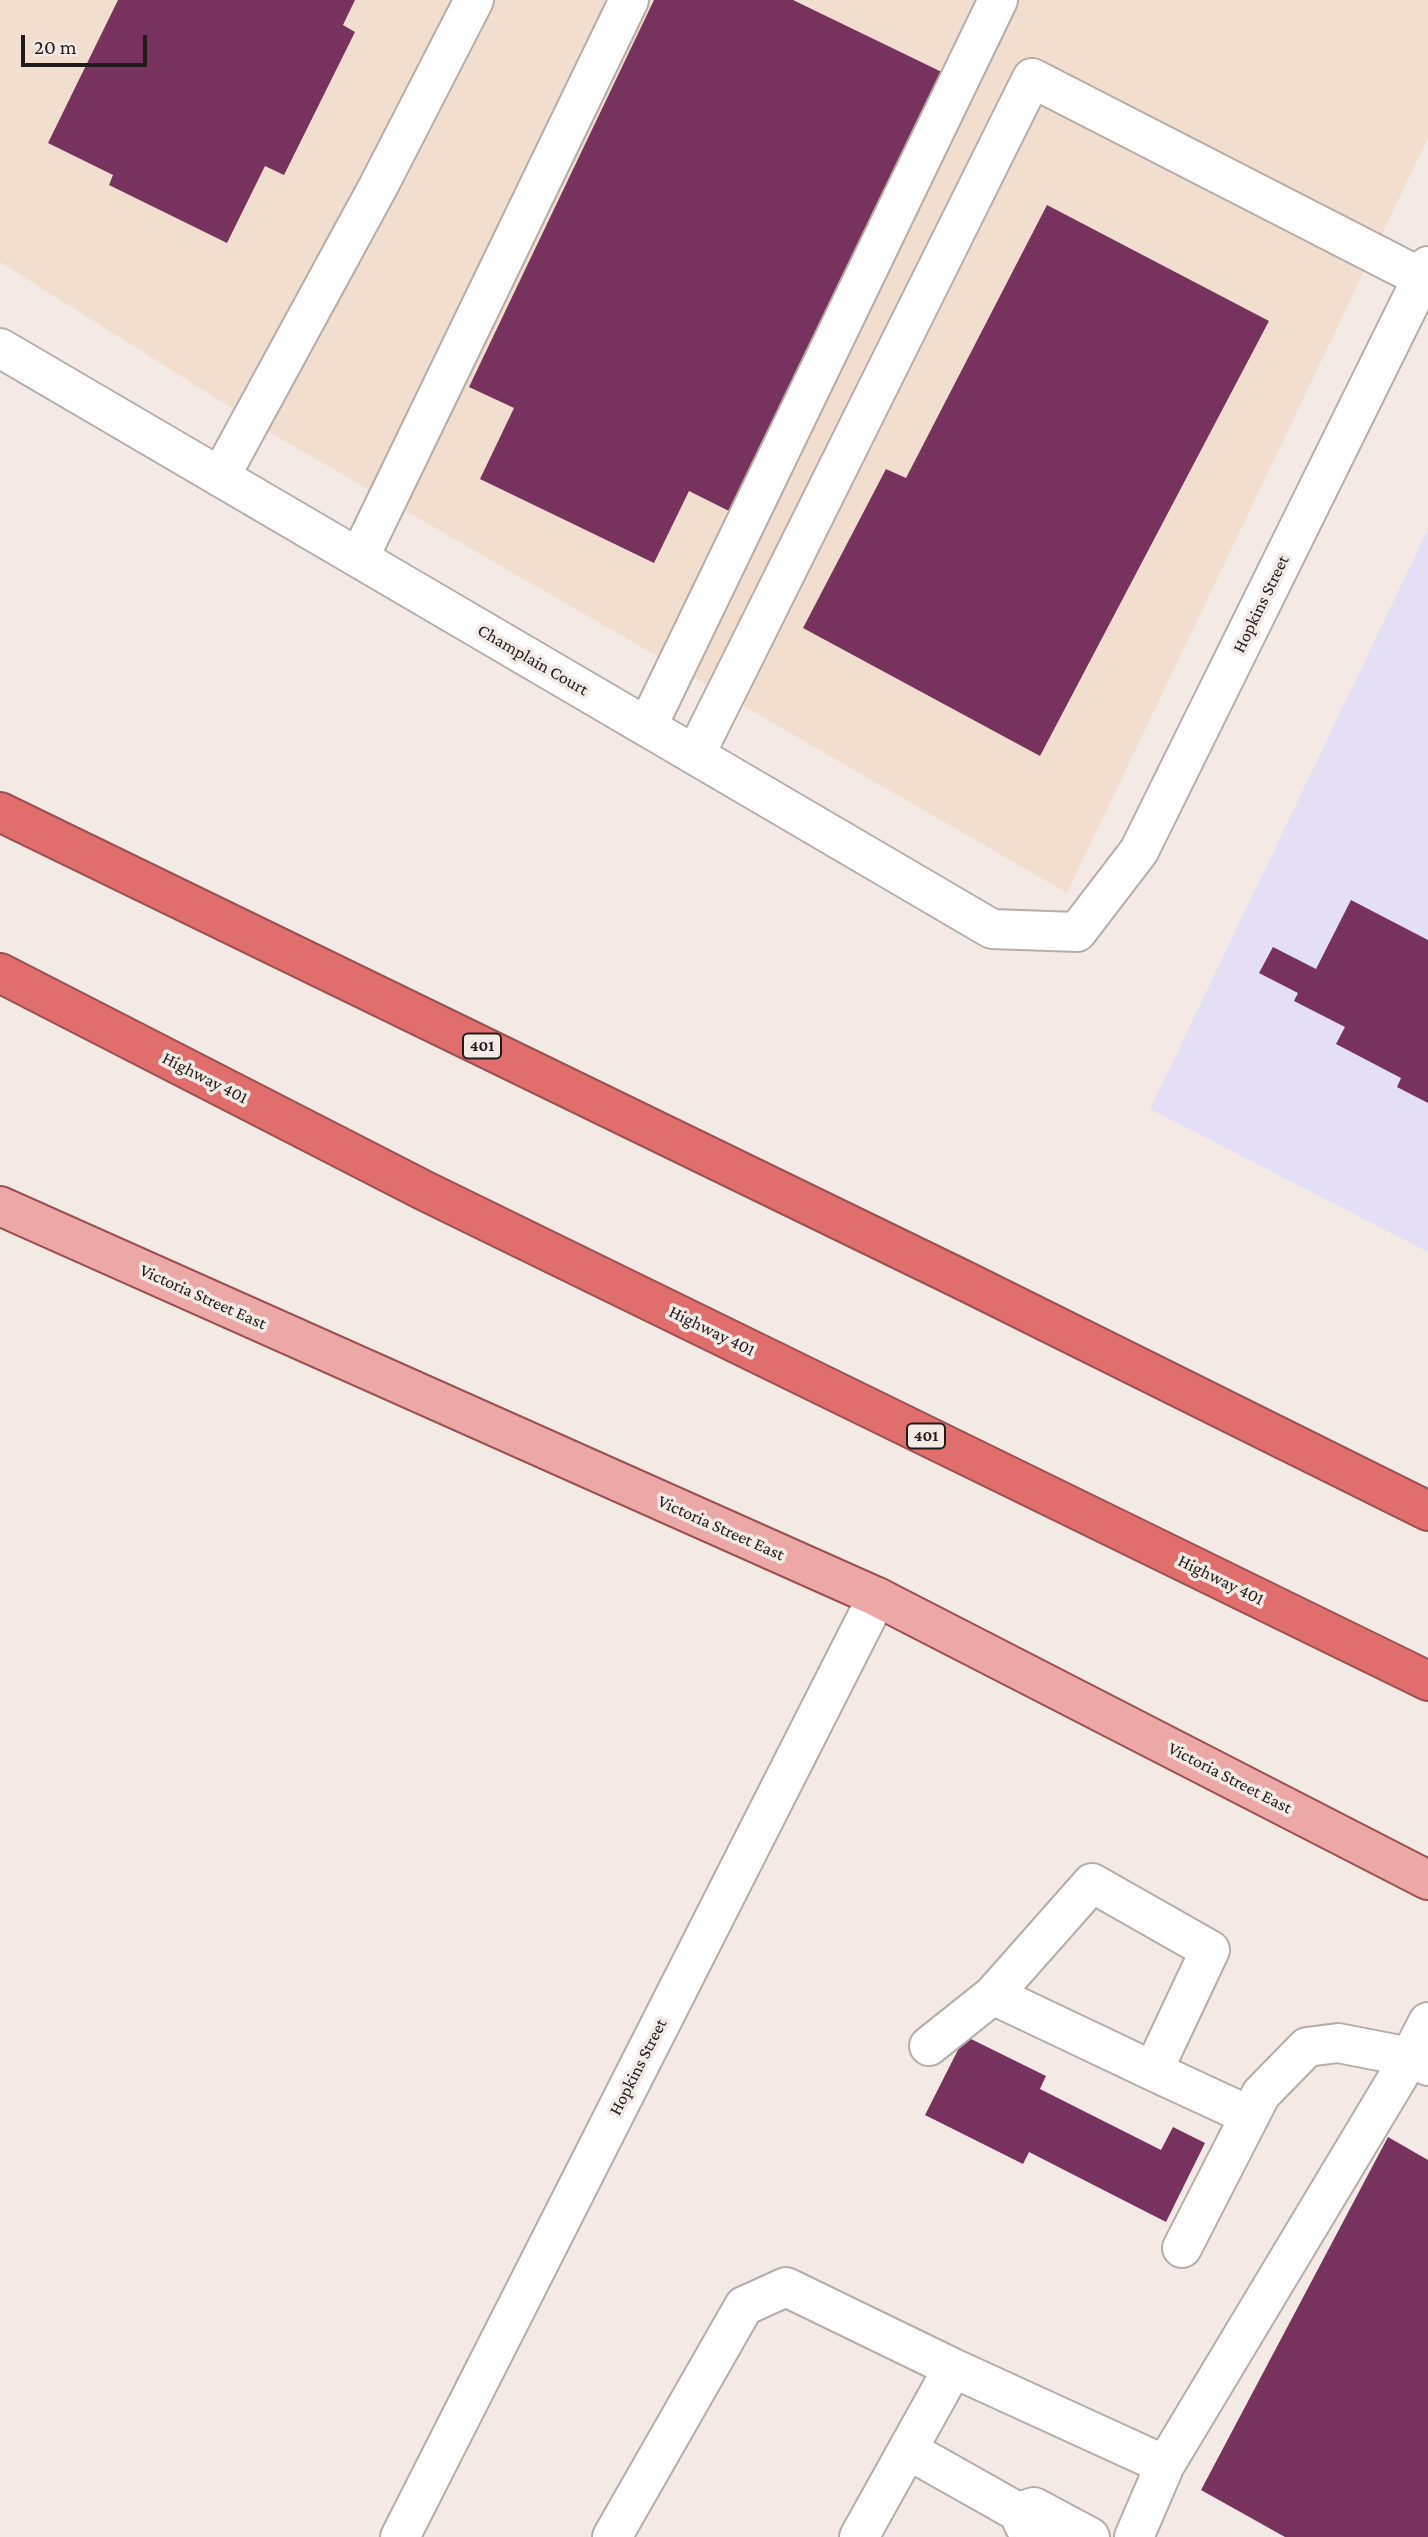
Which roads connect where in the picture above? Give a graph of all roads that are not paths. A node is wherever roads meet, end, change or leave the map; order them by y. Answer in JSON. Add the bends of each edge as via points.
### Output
{"nodes":[{"id":1,"x":474,"y":0,"type":"edge"},
{"id":2,"x":629,"y":0,"type":"edge"},
{"id":3,"x":998,"y":0,"type":"edge"},
{"id":4,"x":1425,"y":272,"type":"edge"},
{"id":5,"x":0,"y":348,"type":"edge"},
{"id":6,"x":220,"y":477,"type":"junction"},
{"id":7,"x":359,"y":558,"type":"junction"},
{"id":8,"x":647,"y":727,"type":"junction"},
{"id":9,"x":695,"y":755,"type":"junction"},
{"id":10,"x":0,"y":812,"type":"edge"},
{"id":11,"x":1077,"y":932,"type":"joint"},
{"id":12,"x":0,"y":973,"type":"edge"},
{"id":13,"x":0,"y":1206,"type":"edge"},
{"id":14,"x":1428,"y":1511,"type":"edge"},
{"id":15,"x":877,"y":1597,"type":"junction"},
{"id":16,"x":1428,"y":1681,"type":"edge"},
{"id":17,"x":1428,"y":1880,"type":"edge"},
{"id":18,"x":993,"y":1995,"type":"junction"},
{"id":19,"x":1428,"y":2022,"type":"edge"},
{"id":20,"x":929,"y":2046,"type":"dead end"},
{"id":21,"x":1419,"y":2061,"type":"edge"},
{"id":22,"x":1153,"y":2071,"type":"junction"},
{"id":23,"x":1250,"y":2116,"type":"junction"},
{"id":24,"x":1182,"y":2248,"type":"dead end"},
{"id":25,"x":953,"y":2368,"type":"junction"},
{"id":26,"x":908,"y":2450,"type":"junction"},
{"id":27,"x":1164,"y":2465,"type":"junction"},
{"id":28,"x":1031,"y":2524,"type":"edge"},
{"id":29,"x":400,"y":2537,"type":"edge"},
{"id":30,"x":612,"y":2537,"type":"edge"},
{"id":31,"x":859,"y":2537,"type":"edge"},
{"id":32,"x":1090,"y":2537,"type":"edge"},
{"id":33,"x":1134,"y":2537,"type":"edge"}],
"edges":[{"from":1,"to":6,"type":"street"},
{"from":2,"to":7,"type":"street"},
{"from":3,"to":8,"type":"street"},
{"from":4,"to":9,"type":"street","via":[[1032,78]]},
{"from":4,"to":11,"type":"street","name":"Hopkins Street","via":[[1139,851]]},
{"from":5,"to":6,"type":"street","name":"Champlain Court"},
{"from":6,"to":7,"type":"street","name":"Champlain Court"},
{"from":7,"to":8,"type":"street","name":"Champlain Court"},
{"from":8,"to":9,"type":"street","name":"Champlain Court"},
{"from":9,"to":11,"type":"street","name":"Champlain Court","via":[[992,929]]},
{"from":10,"to":14,"type":"highway","number":"401"},
{"from":12,"to":16,"type":"highway","name":"Highway 401","number":"401","via":[[425,1191]]},
{"from":13,"to":15,"type":"main road","name":"Victoria Street East"},
{"from":15,"to":17,"type":"main road","name":"Victoria Street East"},
{"from":15,"to":29,"type":"street","name":"Hopkins Street"},
{"from":18,"to":20,"type":"street"},
{"from":18,"to":22,"type":"street"},
{"from":18,"to":22,"type":"street","via":[[1092,1883],[1210,1950]]},
{"from":19,"to":21,"type":"street"},
{"from":21,"to":23,"type":"street","via":[[1338,2043],[1307,2047],[1261,2094]]},
{"from":21,"to":27,"type":"street"},
{"from":22,"to":23,"type":"street"},
{"from":23,"to":24,"type":"street"},
{"from":25,"to":26,"type":"street"},
{"from":25,"to":27,"type":"street"},
{"from":25,"to":30,"type":"street","via":[[786,2287],[744,2306]]},
{"from":26,"to":28,"type":"street"},
{"from":26,"to":31,"type":"street"},
{"from":27,"to":33,"type":"street"},
{"from":28,"to":32,"type":"street","via":[[1034,2507]]}]}
